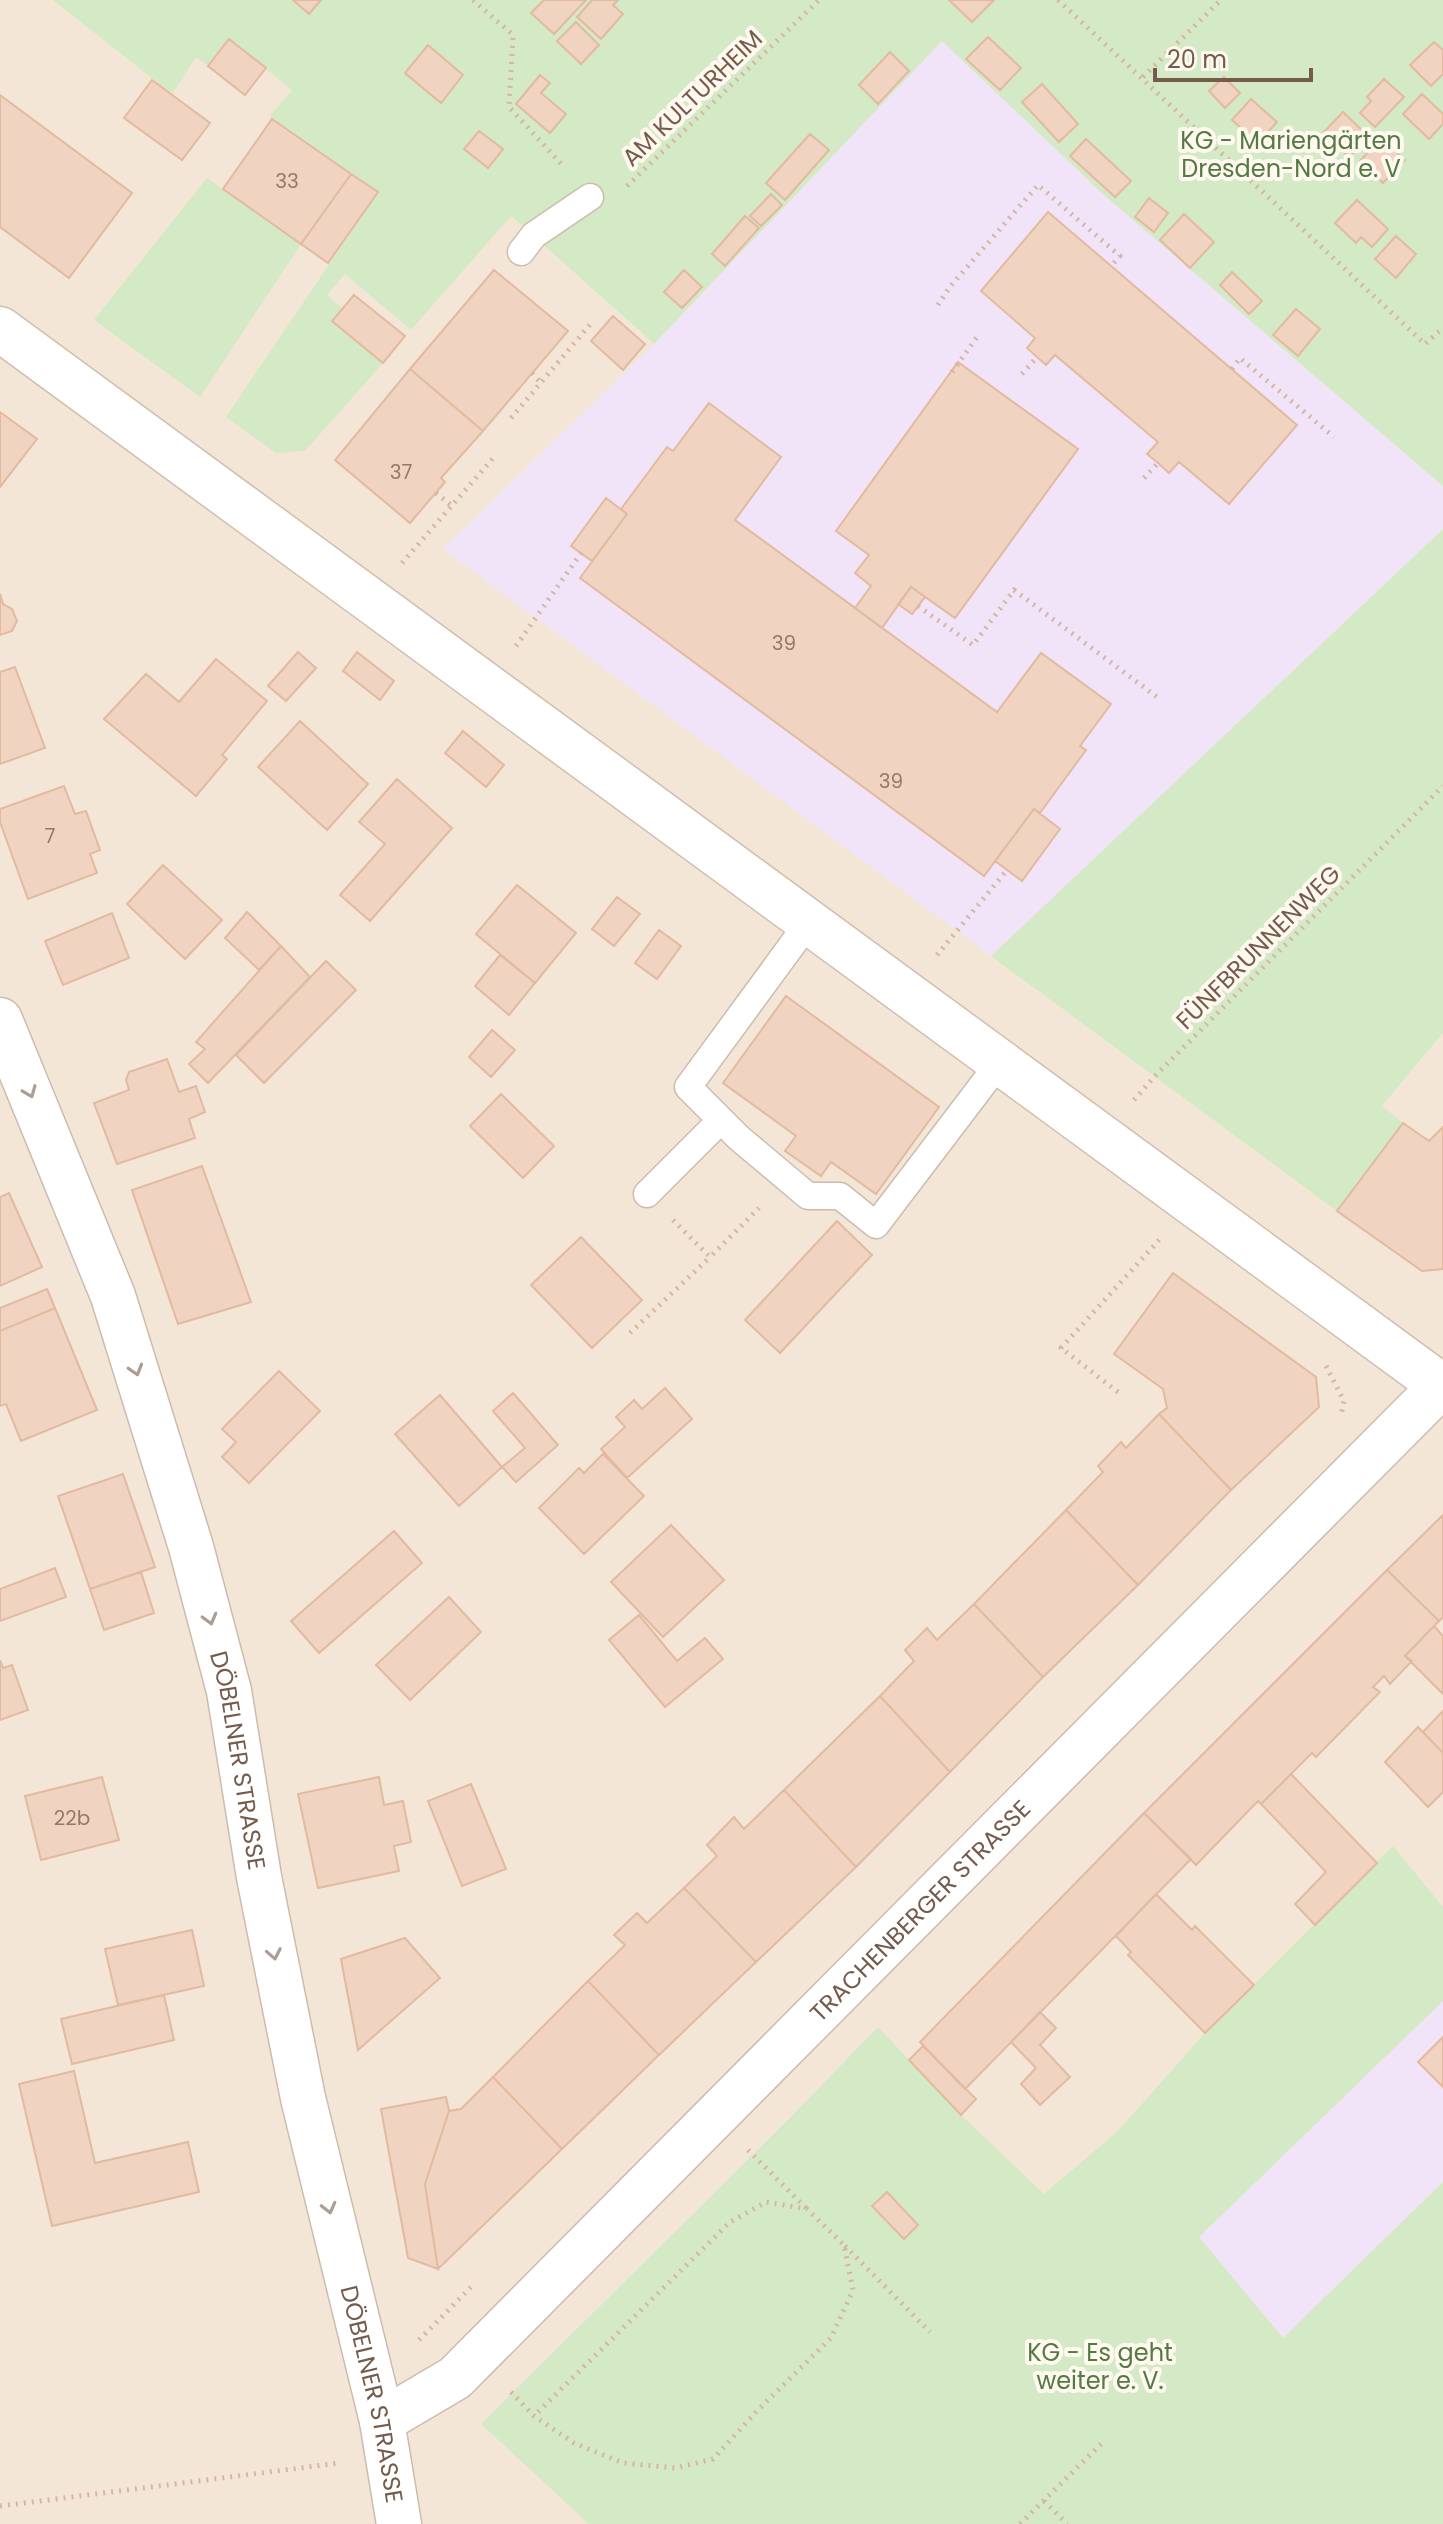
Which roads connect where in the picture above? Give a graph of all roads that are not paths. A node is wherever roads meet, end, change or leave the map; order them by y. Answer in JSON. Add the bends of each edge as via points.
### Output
{"nodes":[{"id":1,"x":590,"y":197,"type":"road end"},
{"id":2,"x":521,"y":252,"type":"dead end"},
{"id":3,"x":0,"y":329,"type":"edge"},
{"id":4,"x":809,"y":922,"type":"junction"},
{"id":5,"x":0,"y":1020,"type":"edge"},
{"id":6,"x":1000,"y":1062,"type":"junction"},
{"id":7,"x":721,"y":1120,"type":"junction"},
{"id":8,"x":647,"y":1194,"type":"road end"},
{"id":9,"x":1442,"y":1386,"type":"edge"},
{"id":10,"x":385,"y":2439,"type":"junction"},
{"id":11,"x":399,"y":2524,"type":"edge"}],
"edges":[{"from":1,"to":2,"type":"lane","via":[[534,235]]},
{"from":3,"to":4,"type":"street"},
{"from":4,"to":6,"type":"street"},
{"from":4,"to":7,"type":"lane","via":[[688,1087]]},
{"from":5,"to":10,"type":"street","name":"DÖBELNER STRASSE","one_way":true,"via":[[113,1296],[191,1547],[229,1691],[303,2098]]},
{"from":6,"to":7,"type":"lane","via":[[876,1225],[840,1196],[808,1196]]},
{"from":6,"to":9,"type":"street"},
{"from":7,"to":8,"type":"lane"},
{"from":9,"to":10,"type":"street","name":"TRACHENBERGER STRASSE","via":[[455,2378]]},
{"from":10,"to":11,"type":"street","name":"DÖBELNER STRASSE"}]}
